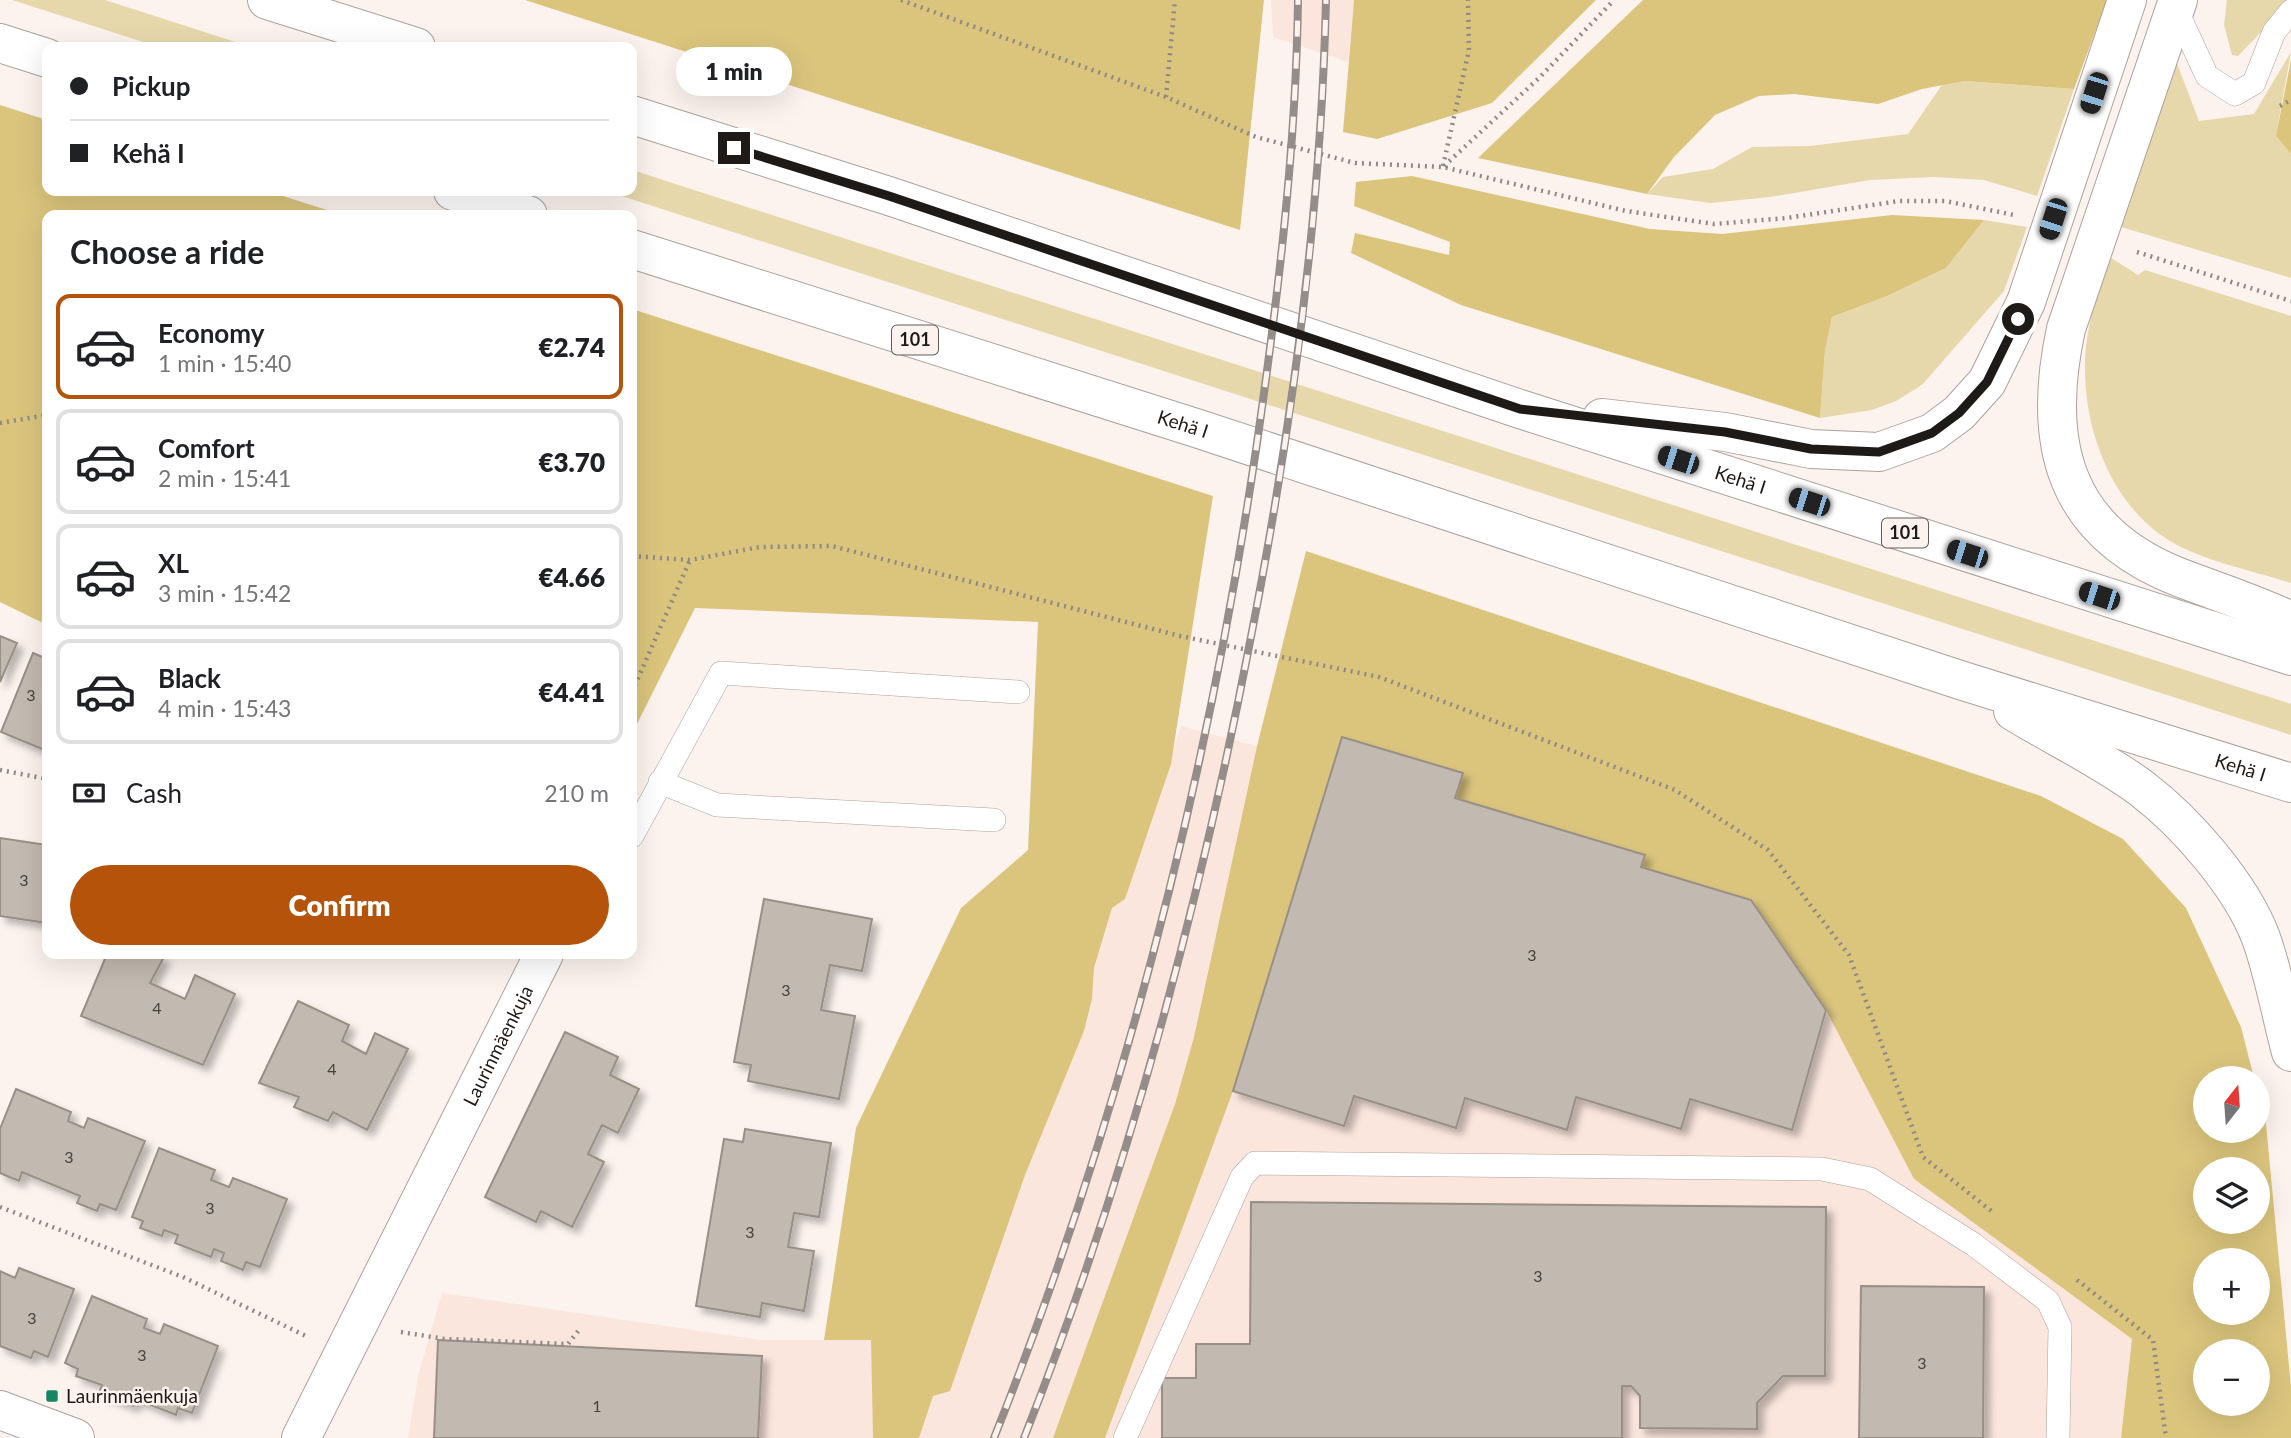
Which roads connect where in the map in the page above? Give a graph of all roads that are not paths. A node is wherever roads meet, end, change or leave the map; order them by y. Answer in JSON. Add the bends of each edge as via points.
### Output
{"nodes":[{"id":1,"x":267,"y":0,"type":"edge"},
{"id":2,"x":2126,"y":0,"type":"edge"},
{"id":3,"x":2176,"y":3,"type":"edge"},
{"id":4,"x":2291,"y":11,"type":"edge"},
{"id":5,"x":400,"y":42,"type":"edge"},
{"id":6,"x":0,"y":43,"type":"edge"},
{"id":7,"x":42,"y":56,"type":"edge"},
{"id":8,"x":637,"y":117,"type":"edge"},
{"id":9,"x":469,"y":196,"type":"edge"},
{"id":10,"x":512,"y":210,"type":"edge"},
{"id":11,"x":637,"y":251,"type":"edge"},
{"id":12,"x":1520,"y":409,"type":"junction"},
{"id":13,"x":2291,"y":621,"type":"edge"},
{"id":14,"x":2291,"y":656,"type":"edge"},
{"id":15,"x":1960,"y":680,"type":"junction"},
{"id":16,"x":1018,"y":692,"type":"dead end"},
{"id":17,"x":660,"y":782,"type":"junction"},
{"id":18,"x":2291,"y":783,"type":"edge"},
{"id":19,"x":994,"y":820,"type":"dead end"},
{"id":20,"x":637,"y":826,"type":"edge"},
{"id":21,"x":541,"y":959,"type":"edge"},
{"id":22,"x":2291,"y":1052,"type":"edge"},
{"id":23,"x":0,"y":1410,"type":"edge"},
{"id":24,"x":75,"y":1438,"type":"edge"},
{"id":25,"x":301,"y":1438,"type":"edge"},
{"id":26,"x":1125,"y":1438,"type":"edge"},
{"id":27,"x":2059,"y":1438,"type":"edge"}],
"edges":[{"from":1,"to":5,"type":"main road"},
{"from":2,"to":12,"type":"main road","via":[[2011,337],[1987,382],[1959,413],[1932,433],[1879,452],[1811,449],[1725,432]]},
{"from":3,"to":4,"type":"lane","via":[[2207,76],[2235,93],[2254,83],[2274,32]]},
{"from":3,"to":13,"type":"main road","via":[[2066,329],[2057,373],[2064,464],[2076,495],[2108,536],[2180,577]]},
{"from":6,"to":7,"type":"main road"},
{"from":8,"to":12,"type":"main road","name":"Kehä I","number":"101","via":[[889,196]]},
{"from":9,"to":10,"type":"main road"},
{"from":11,"to":15,"type":"main road","name":"Kehä I","number":"101","via":[[1199,429]]},
{"from":12,"to":14,"type":"main road","name":"Kehä I","number":"101"},
{"from":15,"to":18,"type":"main road","name":"Kehä I","number":"101"},
{"from":15,"to":22,"type":"main road","via":[[2141,788],[2182,825],[2237,894],[2260,937]]},
{"from":16,"to":17,"type":"lane","via":[[721,673]]},
{"from":17,"to":19,"type":"lane","via":[[717,805]]},
{"from":17,"to":20,"type":"lane"},
{"from":21,"to":25,"type":"main road","name":"Laurinmäenkuja"},
{"from":23,"to":24,"type":"main road"},
{"from":26,"to":27,"type":"lane","via":[[1242,1177],[1255,1163],[1822,1169],[1870,1180],[1973,1244],[2048,1301],[2060,1327]]}]}
